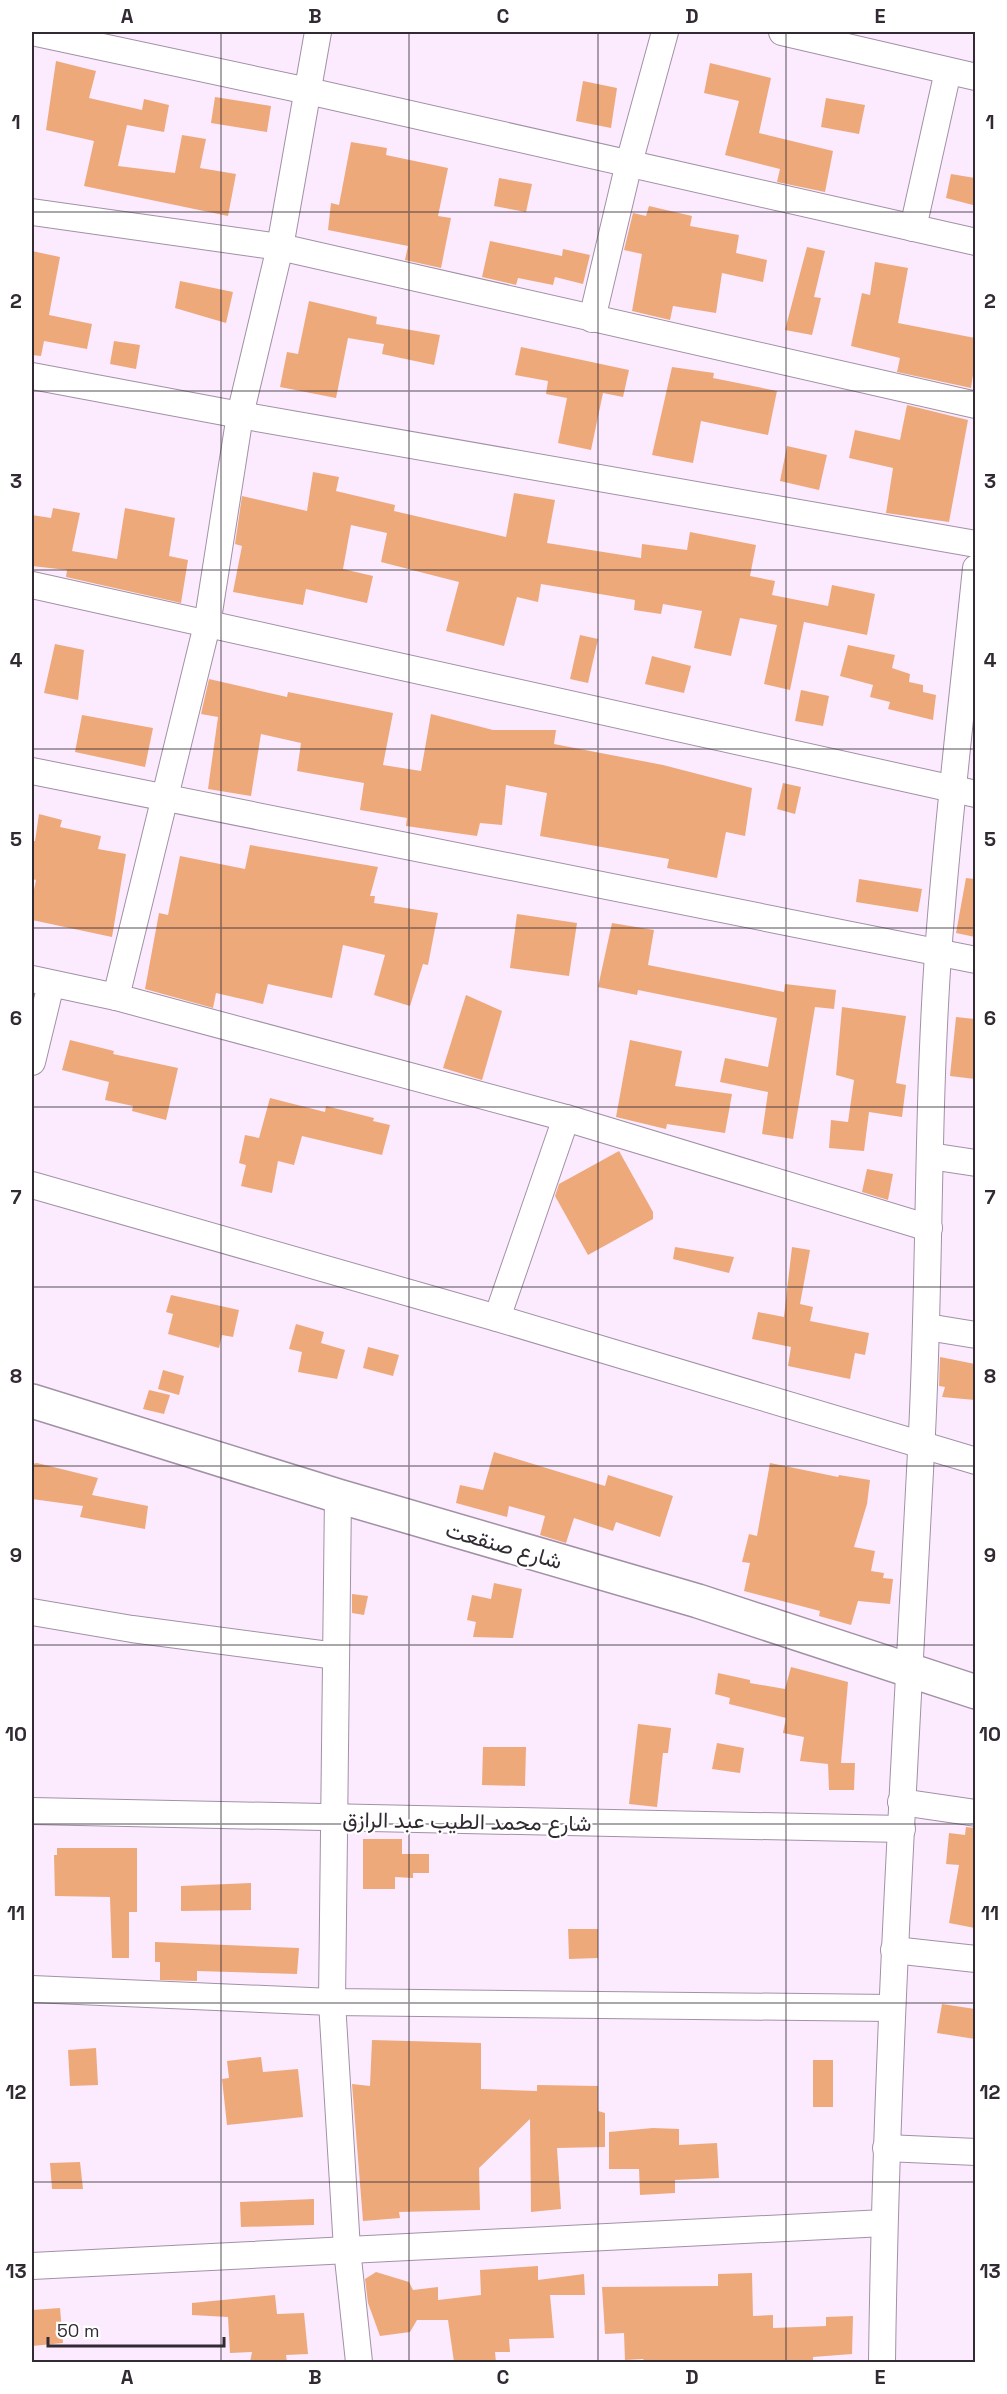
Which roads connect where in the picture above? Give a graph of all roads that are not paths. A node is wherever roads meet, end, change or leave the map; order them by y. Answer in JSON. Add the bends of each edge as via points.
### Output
{"nodes":[{"id":1,"x":32,"y":32,"type":"edge"},
{"id":2,"x":318,"y":32,"type":"edge"},
{"id":3,"x":665,"y":32,"type":"edge"},
{"id":4,"x":782,"y":32,"type":"edge"},
{"id":5,"x":948,"y":71,"type":"junction"},
{"id":6,"x":975,"y":77,"type":"edge"},
{"id":7,"x":308,"y":91,"type":"junction"},
{"id":8,"x":629,"y":163,"type":"junction"},
{"id":9,"x":32,"y":212,"type":"edge"},
{"id":10,"x":913,"y":228,"type":"junction"},
{"id":11,"x":975,"y":242,"type":"edge"},
{"id":12,"x":280,"y":247,"type":"junction"},
{"id":13,"x":592,"y":319,"type":"junction"},
{"id":14,"x":32,"y":376,"type":"edge"},
{"id":15,"x":975,"y":405,"type":"edge"},
{"id":16,"x":240,"y":415,"type":"junction"},
{"id":17,"x":975,"y":544,"type":"edge"},
{"id":18,"x":975,"y":568,"type":"edge"},
{"id":19,"x":32,"y":585,"type":"edge"},
{"id":20,"x":207,"y":625,"type":"junction"},
{"id":21,"x":32,"y":771,"type":"edge"},
{"id":22,"x":965,"y":793,"type":"edge"},
{"id":23,"x":164,"y":798,"type":"junction"},
{"id":24,"x":938,"y":954,"type":"junction"},
{"id":25,"x":975,"y":960,"type":"edge"},
{"id":26,"x":41,"y":982,"type":"edge"},
{"id":27,"x":116,"y":997,"type":"junction"},
{"id":28,"x":32,"y":1062,"type":"edge"},
{"id":29,"x":566,"y":1118,"type":"junction"},
{"id":30,"x":930,"y":1156,"type":"junction"},
{"id":31,"x":975,"y":1163,"type":"edge"},
{"id":32,"x":32,"y":1185,"type":"edge"},
{"id":33,"x":929,"y":1228,"type":"junction"},
{"id":34,"x":497,"y":1318,"type":"junction"},
{"id":35,"x":927,"y":1327,"type":"junction"},
{"id":36,"x":975,"y":1335,"type":"edge"},
{"id":37,"x":32,"y":1401,"type":"edge"},
{"id":38,"x":921,"y":1446,"type":"junction"},
{"id":39,"x":975,"y":1461,"type":"edge"},
{"id":40,"x":338,"y":1496,"type":"junction"},
{"id":41,"x":32,"y":1612,"type":"edge"},
{"id":42,"x":336,"y":1656,"type":"junction"},
{"id":43,"x":907,"y":1670,"type":"junction"},
{"id":44,"x":975,"y":1692,"type":"edge"},
{"id":45,"x":901,"y":1802,"type":"junction"},
{"id":46,"x":32,"y":1811,"type":"edge"},
{"id":47,"x":975,"y":1813,"type":"edge"},
{"id":48,"x":336,"y":1819,"type":"junction"},
{"id":49,"x":902,"y":1829,"type":"junction"},
{"id":50,"x":894,"y":1950,"type":"junction"},
{"id":51,"x":975,"y":1959,"type":"edge"},
{"id":52,"x":32,"y":1989,"type":"edge"},
{"id":53,"x":332,"y":2002,"type":"junction"},
{"id":54,"x":891,"y":2008,"type":"junction"},
{"id":55,"x":886,"y":2148,"type":"junction"},
{"id":56,"x":975,"y":2152,"type":"edge"},
{"id":57,"x":884,"y":2223,"type":"junction"},
{"id":58,"x":348,"y":2249,"type":"junction"},
{"id":59,"x":32,"y":2266,"type":"edge"},
{"id":60,"x":359,"y":2362,"type":"edge"},
{"id":61,"x":882,"y":2362,"type":"edge"}],
"edges":[{"from":1,"to":7,"type":"street"},
{"from":2,"to":7,"type":"street"},
{"from":3,"to":8,"type":"street"},
{"from":4,"to":5,"type":"street"},
{"from":5,"to":6,"type":"street"},
{"from":5,"to":10,"type":"street"},
{"from":7,"to":8,"type":"street"},
{"from":7,"to":12,"type":"street"},
{"from":8,"to":10,"type":"street"},
{"from":8,"to":13,"type":"street"},
{"from":9,"to":12,"type":"street"},
{"from":10,"to":11,"type":"street"},
{"from":12,"to":13,"type":"street"},
{"from":12,"to":16,"type":"street"},
{"from":13,"to":15,"type":"street"},
{"from":14,"to":16,"type":"street"},
{"from":16,"to":17,"type":"street"},
{"from":16,"to":20,"type":"street"},
{"from":18,"to":22,"type":"street"},
{"from":19,"to":20,"type":"street"},
{"from":20,"to":22,"type":"street"},
{"from":20,"to":23,"type":"street"},
{"from":21,"to":23,"type":"street"},
{"from":22,"to":24,"type":"street"},
{"from":23,"to":24,"type":"street"},
{"from":23,"to":27,"type":"street"},
{"from":24,"to":25,"type":"street"},
{"from":24,"to":30,"type":"street"},
{"from":26,"to":27,"type":"street"},
{"from":26,"to":28,"type":"street"},
{"from":27,"to":29,"type":"street"},
{"from":29,"to":33,"type":"street"},
{"from":29,"to":34,"type":"street"},
{"from":30,"to":31,"type":"street"},
{"from":30,"to":33,"type":"street"},
{"from":32,"to":34,"type":"street"},
{"from":33,"to":35,"type":"street"},
{"from":34,"to":38,"type":"street"},
{"from":35,"to":36,"type":"street"},
{"from":35,"to":38,"type":"street"},
{"from":37,"to":40,"type":"street","name":"شارع صنقعت"},
{"from":38,"to":39,"type":"street"},
{"from":38,"to":43,"type":"street"},
{"from":40,"to":42,"type":"street"},
{"from":40,"to":43,"type":"street","name":"شارع صنقعت","via":[[698,1601]]},
{"from":41,"to":42,"type":"street"},
{"from":42,"to":48,"type":"street"},
{"from":43,"to":44,"type":"street","name":"شارع صنقعت"},
{"from":43,"to":45,"type":"street"},
{"from":45,"to":47,"type":"street"},
{"from":45,"to":49,"type":"street"},
{"from":46,"to":48,"type":"street","name":"شارع محمد الطيب عبد الرازق"},
{"from":48,"to":49,"type":"street","name":"شارع محمد الطيب عبد الرازق"},
{"from":48,"to":53,"type":"street"},
{"from":49,"to":50,"type":"street"},
{"from":50,"to":51,"type":"street"},
{"from":50,"to":54,"type":"street"},
{"from":52,"to":53,"type":"street"},
{"from":53,"to":54,"type":"street"},
{"from":53,"to":58,"type":"street"},
{"from":54,"to":55,"type":"street"},
{"from":55,"to":56,"type":"street"},
{"from":55,"to":57,"type":"street"},
{"from":57,"to":58,"type":"street"},
{"from":57,"to":61,"type":"street"},
{"from":58,"to":59,"type":"street"},
{"from":58,"to":60,"type":"street"}]}
